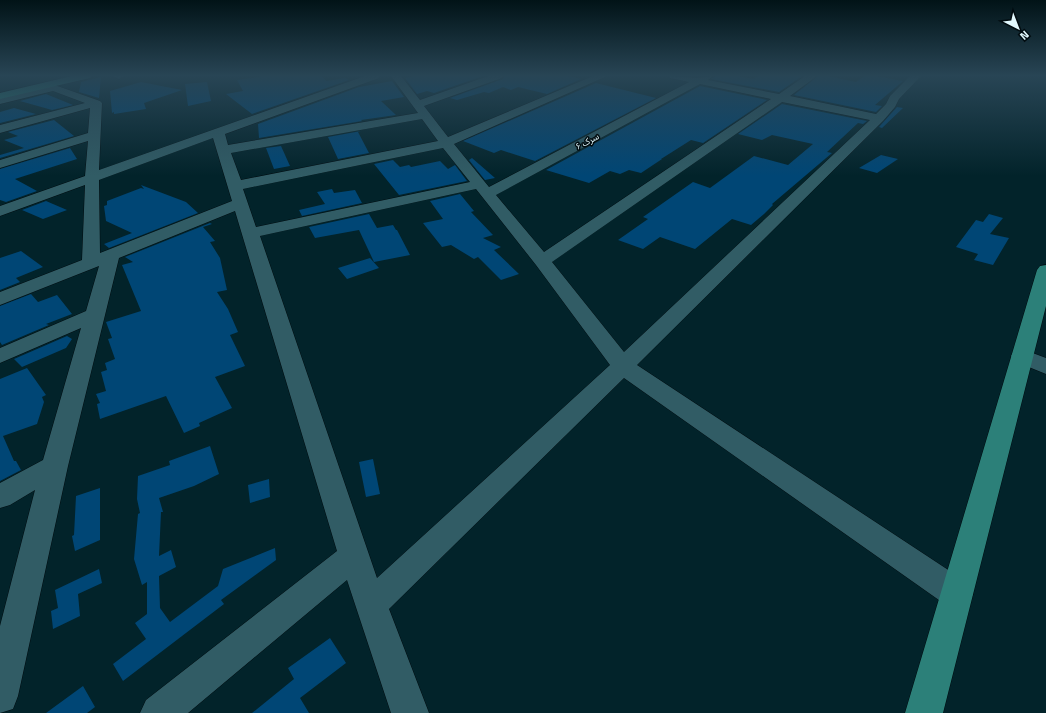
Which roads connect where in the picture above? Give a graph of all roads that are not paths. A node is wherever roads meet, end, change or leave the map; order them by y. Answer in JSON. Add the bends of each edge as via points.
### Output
{"nodes":[{"id":1,"x":70,"y":109,"type":"edge"},
{"id":2,"x":96,"y":109,"type":"edge"},
{"id":3,"x":297,"y":109,"type":"edge"},
{"id":4,"x":525,"y":109,"type":"edge"},
{"id":5,"x":642,"y":109,"type":"edge"},
{"id":6,"x":764,"y":109,"type":"edge"},
{"id":7,"x":836,"y":109,"type":"edge"},
{"id":8,"x":887,"y":109,"type":"edge"},
{"id":9,"x":421,"y":110,"type":"joint"},
{"id":10,"x":879,"y":118,"type":"junction"},
{"id":11,"x":0,"y":129,"type":"edge"},
{"id":12,"x":95,"y":135,"type":"junction"},
{"id":13,"x":221,"y":141,"type":"junction"},
{"id":14,"x":446,"y":143,"type":"junction"},
{"id":15,"x":0,"y":164,"type":"edge"},
{"id":16,"x":92,"y":178,"type":"junction"},
{"id":17,"x":483,"y":189,"type":"junction"},
{"id":18,"x":238,"y":194,"type":"junction"},
{"id":19,"x":0,"y":211,"type":"edge"},
{"id":20,"x":250,"y":233,"type":"junction"},
{"id":21,"x":101,"y":259,"type":"junction"},
{"id":22,"x":542,"y":261,"type":"junction"},
{"id":23,"x":1046,"y":270,"type":"edge"},
{"id":24,"x":0,"y":299,"type":"edge"},
{"id":25,"x":96,"y":314,"type":"junction"},
{"id":26,"x":0,"y":356,"type":"edge"},
{"id":27,"x":1034,"y":362,"type":"edge"},
{"id":28,"x":623,"y":366,"type":"junction"},
{"id":29,"x":55,"y":466,"type":"junction"},
{"id":30,"x":0,"y":497,"type":"edge"},
{"id":31,"x":354,"y":556,"type":"junction"},
{"id":32,"x":957,"y":594,"type":"junction"},
{"id":33,"x":372,"y":604,"type":"junction"},
{"id":34,"x":0,"y":696,"type":"edge"},
{"id":35,"x":159,"y":713,"type":"edge"},
{"id":36,"x":410,"y":713,"type":"edge"},
{"id":37,"x":924,"y":713,"type":"edge"}],
"edges":[{"from":1,"to":11,"type":"street"},
{"from":2,"to":12,"type":"street"},
{"from":3,"to":13,"type":"street"},
{"from":4,"to":14,"type":"street"},
{"from":5,"to":17,"type":"street","name":"سرک ۶"},
{"from":6,"to":22,"type":"street"},
{"from":7,"to":10,"type":"street"},
{"from":8,"to":10,"type":"street"},
{"from":9,"to":13,"type":"street"},
{"from":9,"to":14,"type":"street"},
{"from":10,"to":28,"type":"street"},
{"from":12,"to":15,"type":"street"},
{"from":12,"to":16,"type":"street"},
{"from":13,"to":16,"type":"street"},
{"from":13,"to":18,"type":"street"},
{"from":14,"to":17,"type":"street"},
{"from":14,"to":18,"type":"street"},
{"from":16,"to":19,"type":"street"},
{"from":16,"to":21,"type":"street"},
{"from":17,"to":20,"type":"street","name":"سرک ۶"},
{"from":17,"to":22,"type":"street"},
{"from":18,"to":20,"type":"street"},
{"from":18,"to":21,"type":"street"},
{"from":20,"to":31,"type":"street"},
{"from":21,"to":24,"type":"street"},
{"from":21,"to":25,"type":"street"},
{"from":22,"to":28,"type":"street"},
{"from":23,"to":27,"type":"main road"},
{"from":25,"to":26,"type":"street"},
{"from":25,"to":29,"type":"street"},
{"from":27,"to":32,"type":"main road"},
{"from":28,"to":32,"type":"street"},
{"from":28,"to":33,"type":"street"},
{"from":29,"to":30,"type":"street"},
{"from":29,"to":34,"type":"street"},
{"from":31,"to":33,"type":"street"},
{"from":31,"to":35,"type":"street"},
{"from":32,"to":37,"type":"main road"},
{"from":33,"to":36,"type":"street"}]}
